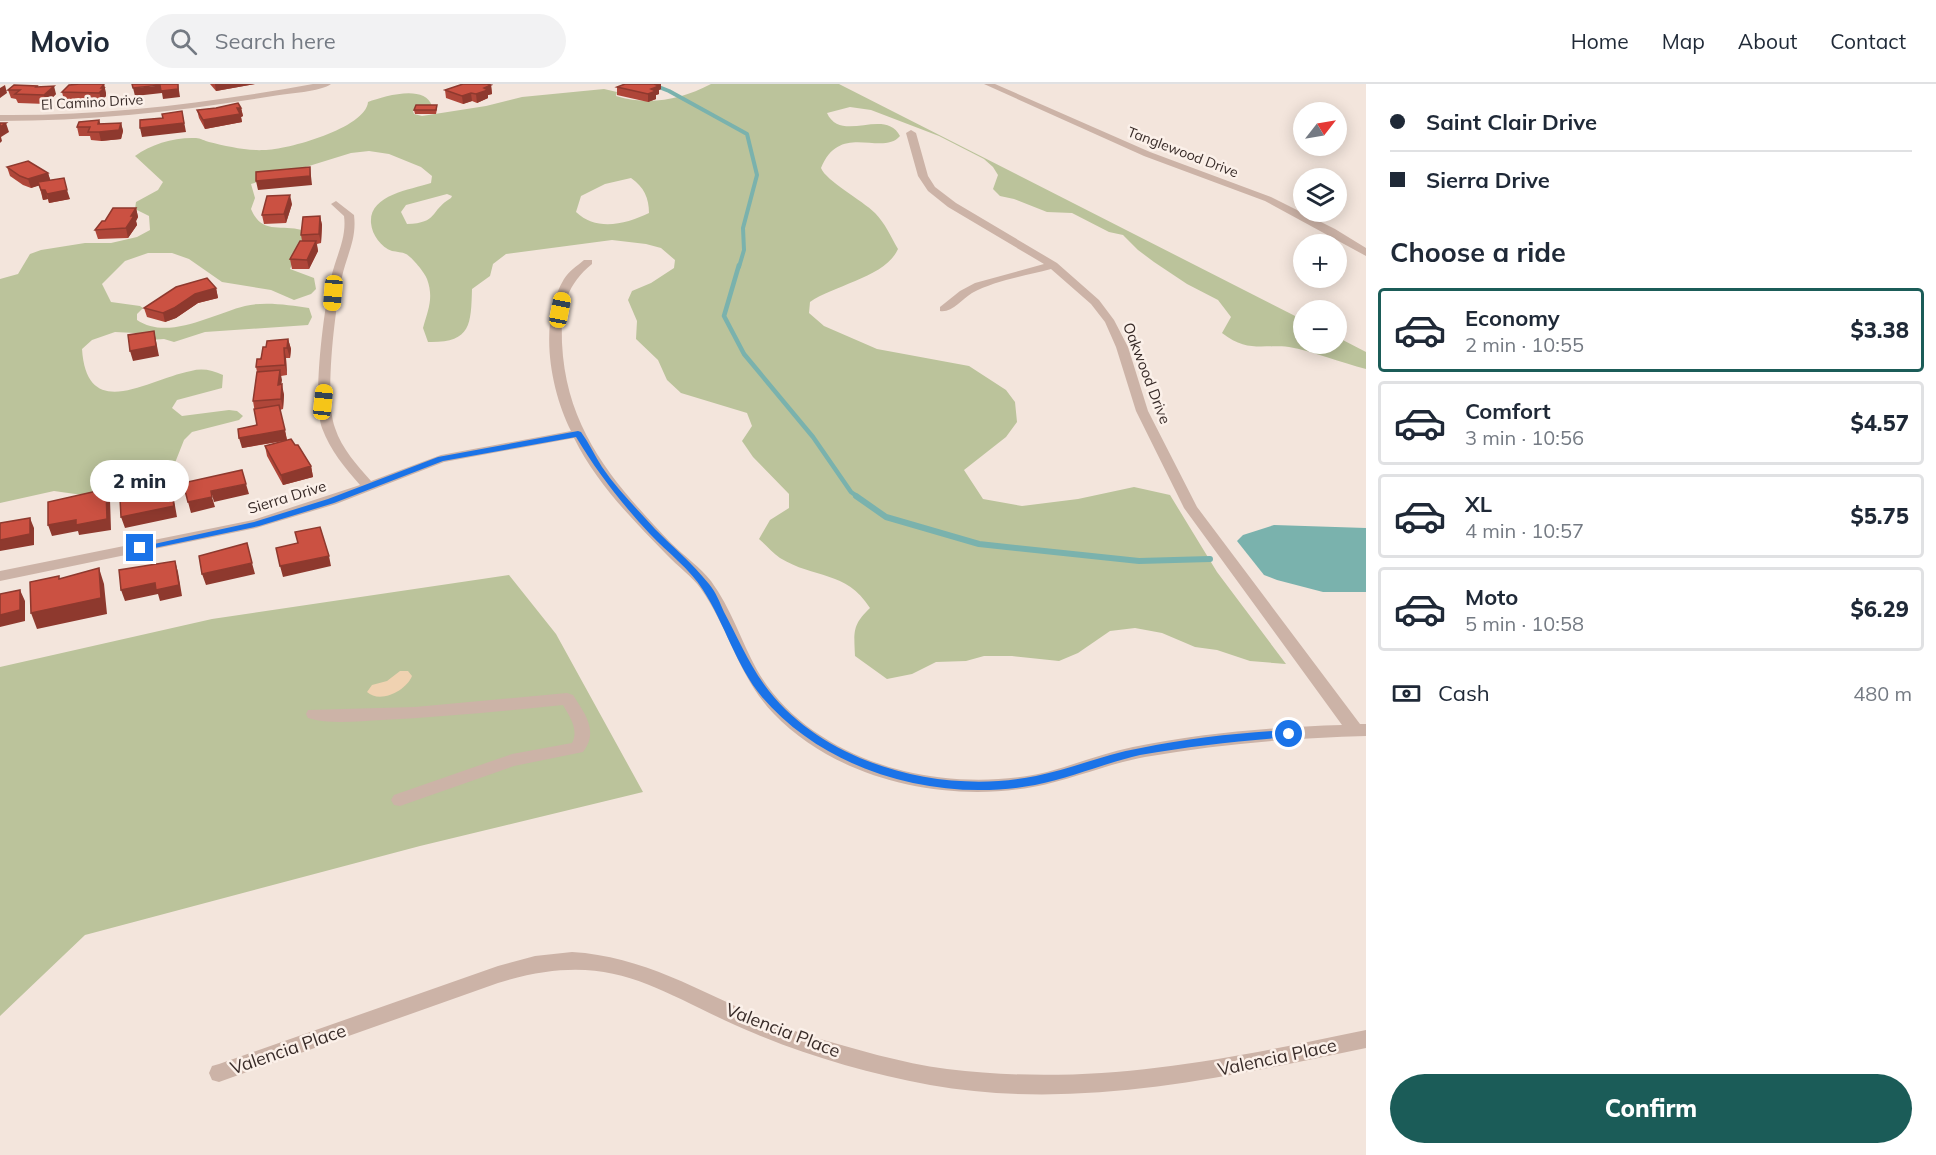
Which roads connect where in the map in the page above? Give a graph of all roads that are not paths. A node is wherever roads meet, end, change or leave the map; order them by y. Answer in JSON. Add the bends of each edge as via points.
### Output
{"nodes":[{"id":1,"x":327,"y":84,"type":"edge"},
{"id":2,"x":988,"y":84,"type":"edge"},
{"id":3,"x":0,"y":118,"type":"edge"},
{"id":4,"x":911,"y":133,"type":"dead end"},
{"id":5,"x":336,"y":204,"type":"dead end"},
{"id":6,"x":1366,"y":252,"type":"edge"},
{"id":7,"x":588,"y":262,"type":"dead end"},
{"id":8,"x":1053,"y":265,"type":"junction"},
{"id":9,"x":944,"y":309,"type":"dead end"},
{"id":10,"x":578,"y":434,"type":"junction"},
{"id":11,"x":369,"y":487,"type":"junction"},
{"id":12,"x":0,"y":576,"type":"edge"},
{"id":13,"x":314,"y":714,"type":"dead end"},
{"id":14,"x":1361,"y":730,"type":"edge"},
{"id":15,"x":400,"y":800,"type":"dead end"},
{"id":16,"x":1366,"y":1039,"type":"edge"},
{"id":17,"x":219,"y":1073,"type":"dead end"}],
"edges":[{"from":1,"to":3,"type":"street","name":"El Camino Drive","via":[[146,113]]},
{"from":2,"to":6,"type":"street","name":"Tanglewood Drive","via":[[1147,154],[1268,199]]},
{"from":4,"to":8,"type":"street","name":"Oakwood Drive","via":[[923,176],[931,189]]},
{"from":5,"to":11,"type":"street","via":[[349,215],[351,232],[333,293],[324,420],[335,446]]},
{"from":7,"to":10,"type":"street","via":[[568,280],[557,327],[556,355]]},
{"from":8,"to":9,"type":"street","via":[[979,285]]},
{"from":8,"to":14,"type":"street","name":"Oakwood Drive","via":[[1086,292],[1110,322],[1142,411],[1191,508]]},
{"from":10,"to":11,"type":"street","name":"Sierra Drive","via":[[441,459]]},
{"from":10,"to":14,"type":"street","via":[[606,477],[707,587],[765,693],[814,739],[888,773],[938,784],[1016,784],[1138,752],[1218,738]]},
{"from":11,"to":12,"type":"street","name":"Sierra Drive","via":[[234,530]]},
{"from":13,"to":15,"type":"street","via":[[415,713],[567,699],[580,722],[585,736],[577,748],[512,760]]},
{"from":16,"to":17,"type":"street","name":"Valencia Place","via":[[1218,1070],[1146,1080],[1058,1085],[945,1078],[815,1047],[631,968],[569,960],[494,977]]}]}
